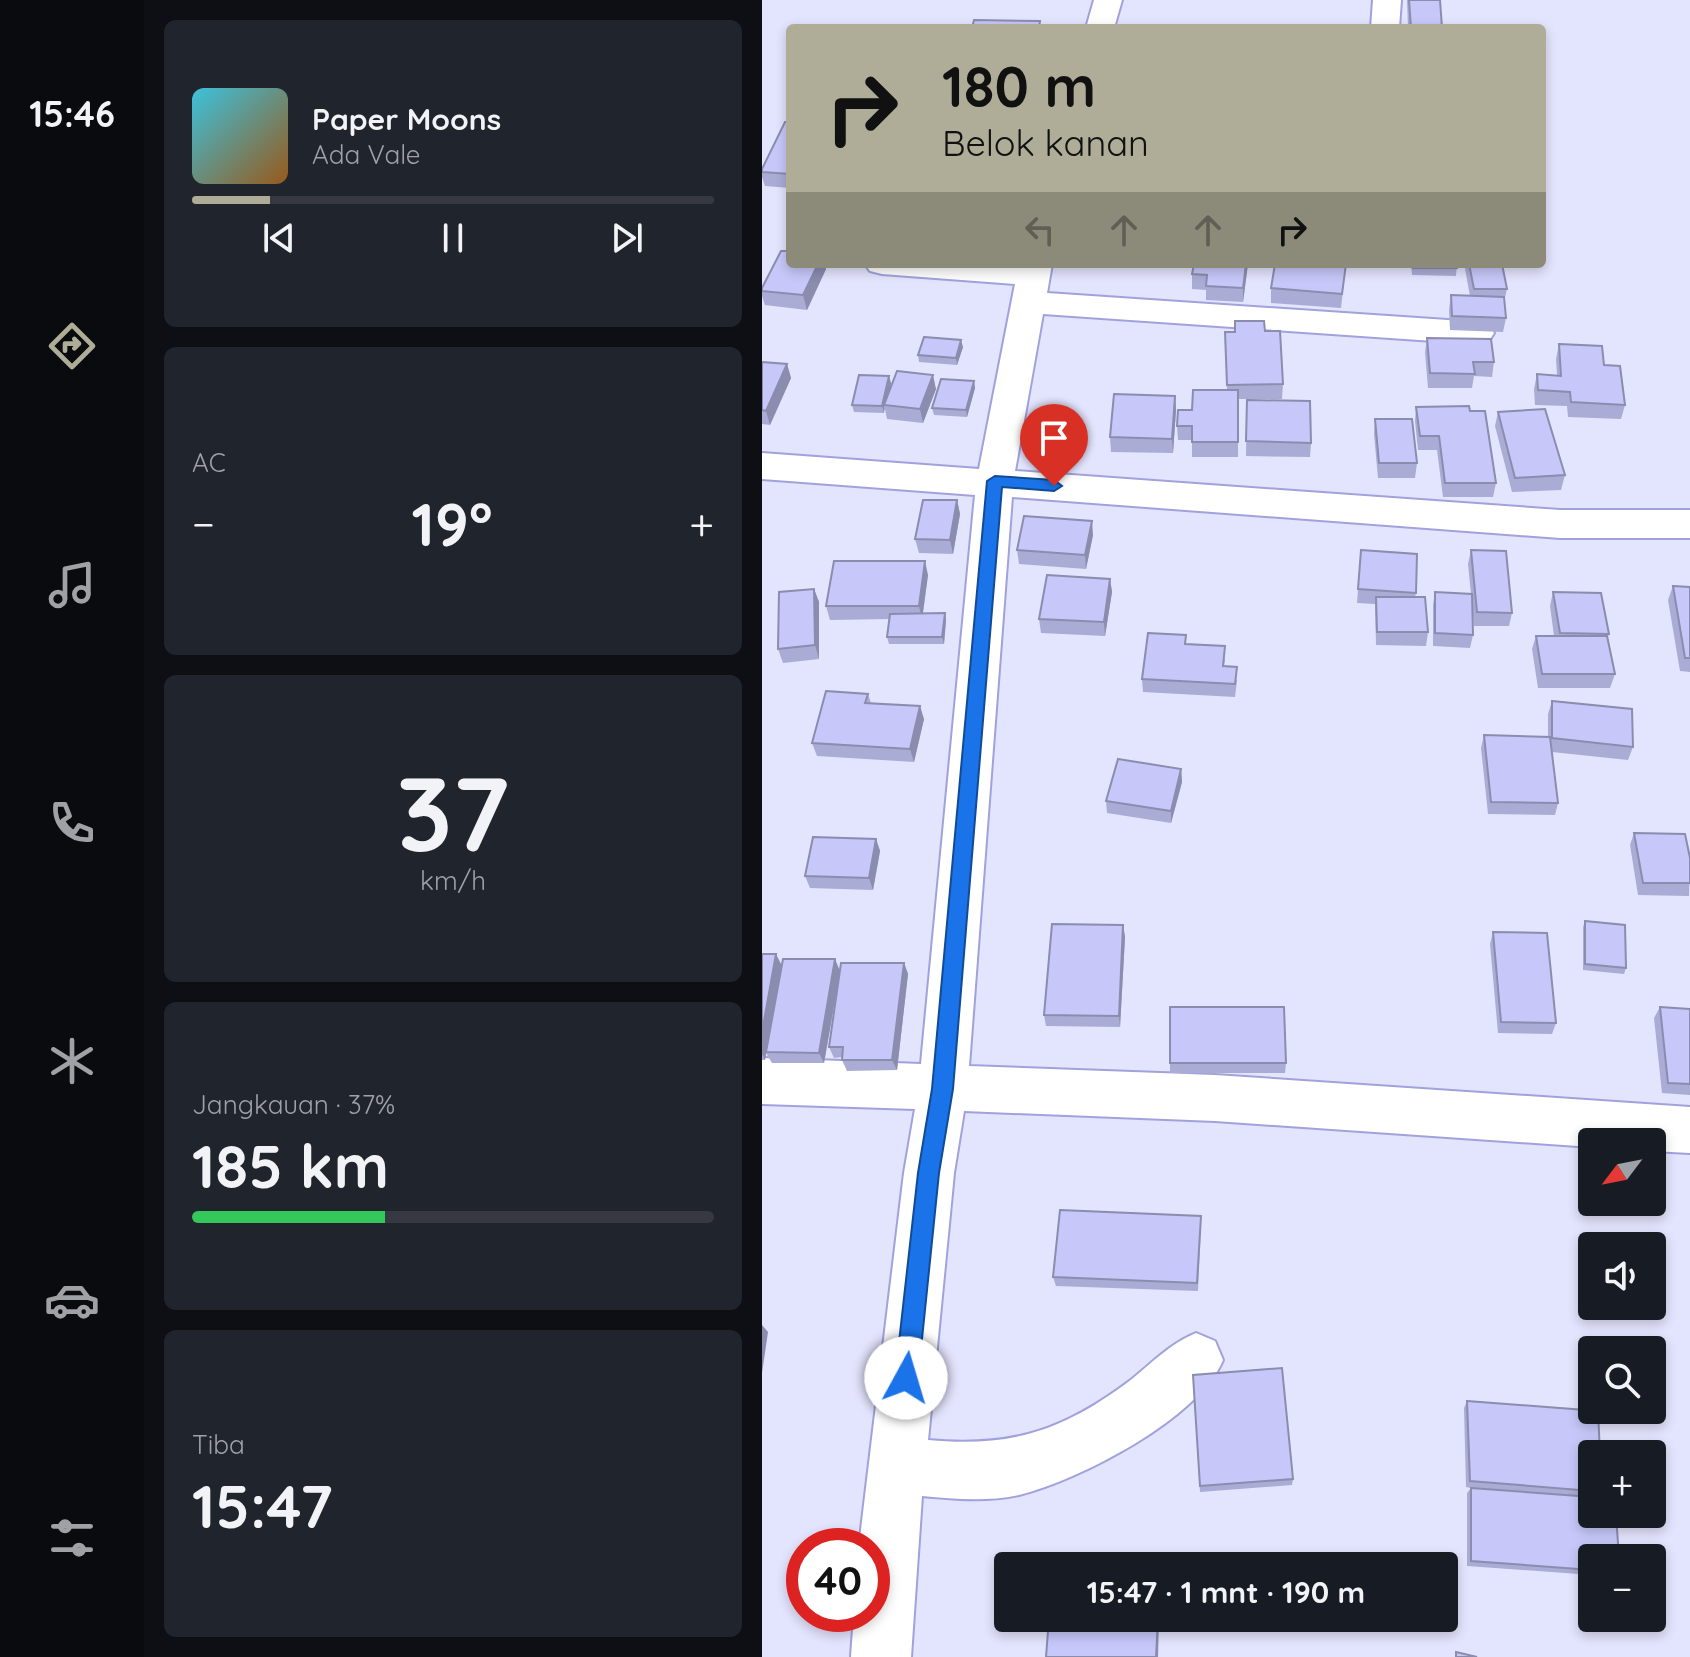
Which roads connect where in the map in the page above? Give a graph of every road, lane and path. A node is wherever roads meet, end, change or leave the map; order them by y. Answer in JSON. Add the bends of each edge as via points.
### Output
{"nodes":[{"id":1,"x":1108,"y":0,"type":"edge"},
{"id":2,"x":1387,"y":0,"type":"edge"},
{"id":3,"x":1101,"y":24,"type":"edge"},
{"id":4,"x":1385,"y":24,"type":"edge"},
{"id":5,"x":919,"y":268,"type":"edge"},
{"id":6,"x":1031,"y":280,"type":"edge"},
{"id":7,"x":1477,"y":333,"type":"edge"},
{"id":8,"x":762,"y":466,"type":"edge"},
{"id":9,"x":995,"y":481,"type":"junction"},
{"id":10,"x":1690,"y":524,"type":"edge"},
{"id":11,"x":762,"y":1081,"type":"edge"},
{"id":12,"x":943,"y":1089,"type":"junction"},
{"id":13,"x":1690,"y":1130,"type":"edge"},
{"id":14,"x":1196,"y":1360,"type":"dead end"},
{"id":15,"x":897,"y":1466,"type":"junction"},
{"id":16,"x":881,"y":1657,"type":"edge"}],
"edges":[{"from":1,"to":3,"type":"street"},
{"from":2,"to":4,"type":"street"},
{"from":5,"to":6,"type":"street"},
{"from":6,"to":7,"type":"street"},
{"from":6,"to":9,"type":"street"},
{"from":8,"to":9,"type":"street"},
{"from":9,"to":10,"type":"street","via":[[1546,523]]},
{"from":9,"to":12,"type":"street"},
{"from":11,"to":12,"type":"street"},
{"from":12,"to":13,"type":"street","via":[[1215,1098]]},
{"from":12,"to":15,"type":"street"},
{"from":14,"to":15,"type":"street","via":[[1152,1401],[1034,1465],[988,1471]]},
{"from":15,"to":16,"type":"street"}]}
